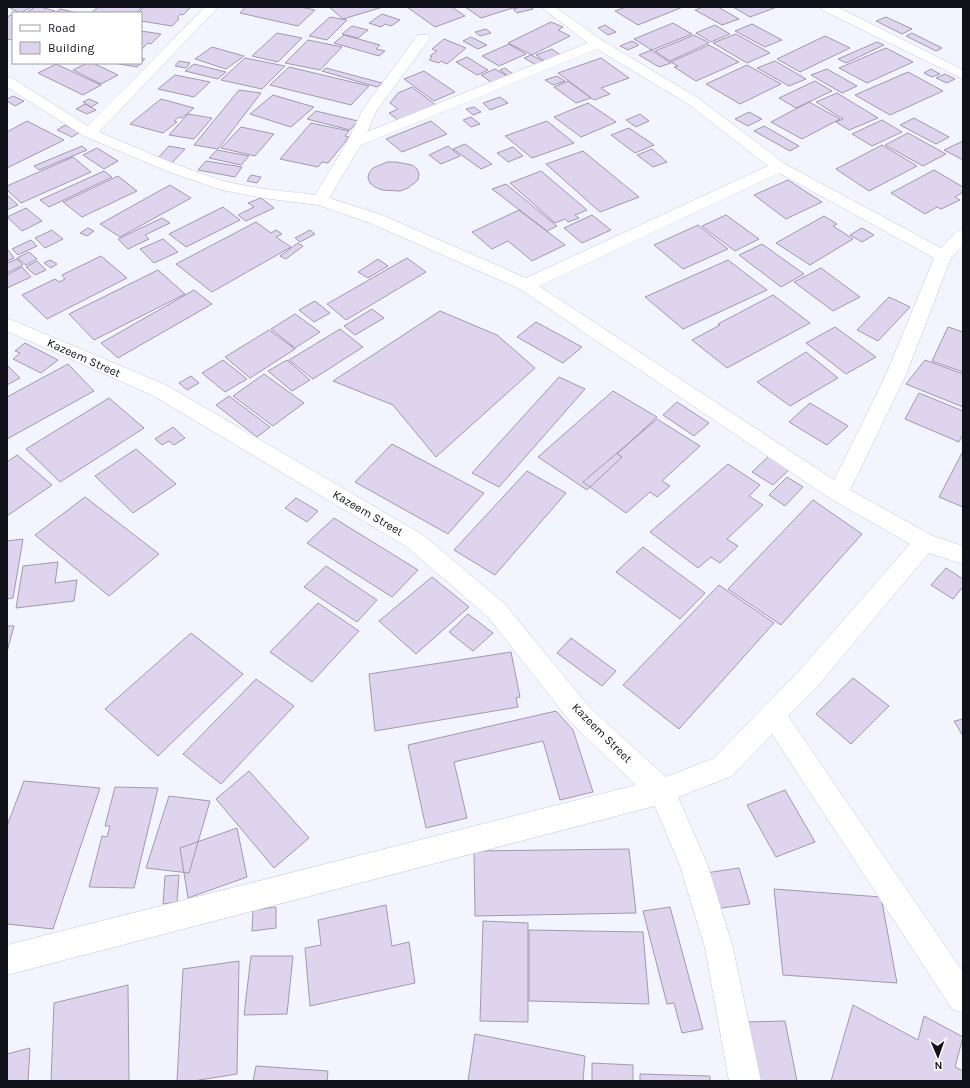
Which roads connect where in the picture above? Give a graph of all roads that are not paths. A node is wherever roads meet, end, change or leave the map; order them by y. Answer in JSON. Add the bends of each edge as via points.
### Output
{"nodes":[{"id":1,"x":212,"y":7,"type":"edge"},
{"id":2,"x":547,"y":7,"type":"edge"},
{"id":3,"x":827,"y":7,"type":"edge"},
{"id":4,"x":423,"y":38,"type":"dead end"},
{"id":5,"x":598,"y":44,"type":"junction"},
{"id":6,"x":963,"y":75,"type":"edge"},
{"id":7,"x":7,"y":81,"type":"edge"},
{"id":8,"x":89,"y":133,"type":"junction"},
{"id":9,"x":355,"y":142,"type":"junction"},
{"id":10,"x":779,"y":167,"type":"junction"},
{"id":11,"x":320,"y":200,"type":"junction"},
{"id":12,"x":963,"y":235,"type":"edge"},
{"id":13,"x":943,"y":256,"type":"junction"},
{"id":14,"x":526,"y":285,"type":"junction"},
{"id":15,"x":7,"y":324,"type":"edge"},
{"id":16,"x":838,"y":493,"type":"junction"},
{"id":17,"x":925,"y":542,"type":"junction"},
{"id":18,"x":963,"y":555,"type":"edge"},
{"id":19,"x":773,"y":715,"type":"junction"},
{"id":20,"x":662,"y":791,"type":"junction"},
{"id":21,"x":7,"y":960,"type":"edge"},
{"id":22,"x":963,"y":998,"type":"edge"},
{"id":23,"x":745,"y":1081,"type":"edge"}],
"edges":[{"from":1,"to":8,"type":"street"},
{"from":2,"to":5,"type":"street"},
{"from":3,"to":6,"type":"street"},
{"from":4,"to":9,"type":"street","via":[[370,110]]},
{"from":5,"to":9,"type":"street"},
{"from":5,"to":10,"type":"street","via":[[693,102]]},
{"from":7,"to":8,"type":"street"},
{"from":8,"to":11,"type":"street","via":[[175,169],[222,185]]},
{"from":9,"to":11,"type":"street"},
{"from":10,"to":13,"type":"street"},
{"from":10,"to":14,"type":"street"},
{"from":11,"to":14,"type":"street","via":[[376,219]]},
{"from":12,"to":13,"type":"street"},
{"from":13,"to":16,"type":"street","via":[[895,377]]},
{"from":14,"to":16,"type":"street"},
{"from":15,"to":20,"type":"street","name":"Kazeem Street","via":[[159,390],[415,541],[496,610],[581,716]]},
{"from":16,"to":17,"type":"street"},
{"from":17,"to":18,"type":"street"},
{"from":17,"to":19,"type":"street","via":[[807,680]]},
{"from":19,"to":20,"type":"street","via":[[723,767]]},
{"from":19,"to":22,"type":"street"},
{"from":20,"to":21,"type":"street"},
{"from":20,"to":23,"type":"street","via":[[694,866],[719,948]]}]}
